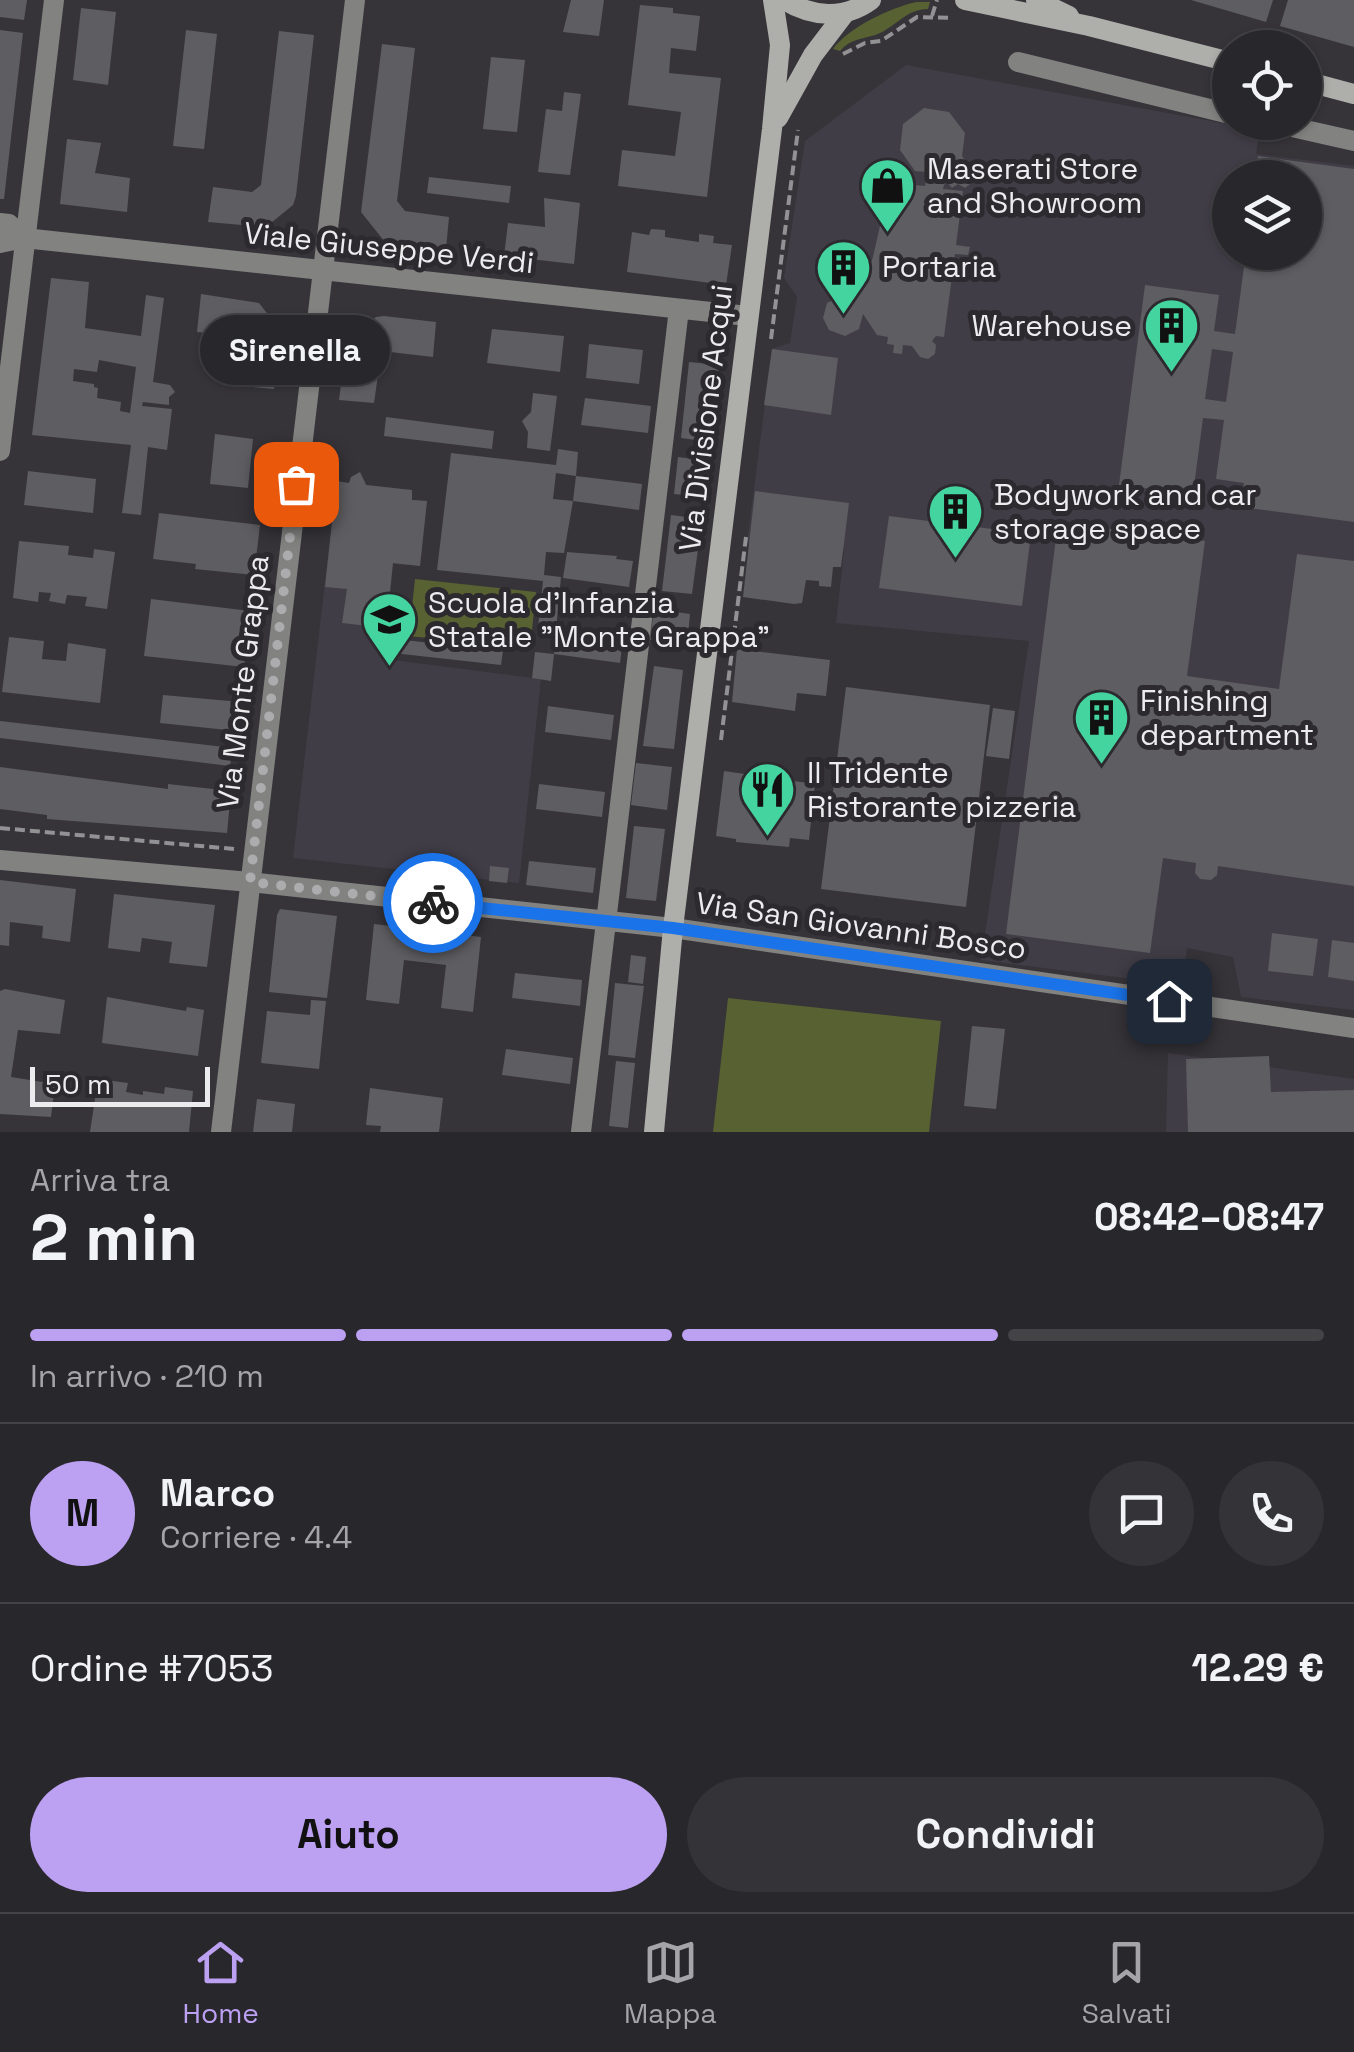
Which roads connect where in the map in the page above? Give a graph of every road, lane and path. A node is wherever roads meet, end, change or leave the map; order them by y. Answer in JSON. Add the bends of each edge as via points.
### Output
{"nodes":[{"id":1,"x":54,"y":0,"type":"edge"},
{"id":2,"x":355,"y":0,"type":"edge"},
{"id":3,"x":773,"y":0,"type":"edge"},
{"id":4,"x":784,"y":0,"type":"edge"},
{"id":5,"x":937,"y":0,"type":"edge"},
{"id":6,"x":965,"y":0,"type":"edge"},
{"id":7,"x":1036,"y":0,"type":"edge"},
{"id":8,"x":875,"y":1,"type":"edge"},
{"id":9,"x":846,"y":12,"type":"junction"},
{"id":10,"x":1089,"y":26,"type":"junction"},
{"id":11,"x":1212,"y":57,"type":"edge"},
{"id":12,"x":835,"y":60,"type":"dead end"},
{"id":13,"x":1018,"y":62,"type":"dead end"},
{"id":14,"x":1322,"y":86,"type":"edge"},
{"id":15,"x":1354,"y":94,"type":"edge"},
{"id":16,"x":1212,"y":110,"type":"edge"},
{"id":17,"x":798,"y":127,"type":"dead end"},
{"id":18,"x":772,"y":128,"type":"junction"},
{"id":19,"x":1322,"y":134,"type":"edge"},
{"id":20,"x":1354,"y":141,"type":"edge"},
{"id":21,"x":0,"y":223,"type":"edge"},
{"id":22,"x":24,"y":238,"type":"junction"},
{"id":23,"x":0,"y":242,"type":"edge"},
{"id":24,"x":321,"y":272,"type":"junction"},
{"id":25,"x":680,"y":309,"type":"junction"},
{"id":26,"x":748,"y":316,"type":"junction"},
{"id":27,"x":770,"y":338,"type":"dead end"},
{"id":28,"x":0,"y":452,"type":"edge"},
{"id":29,"x":748,"y":524,"type":"dead end"},
{"id":30,"x":720,"y":748,"type":"dead end"},
{"id":31,"x":0,"y":828,"type":"edge"},
{"id":32,"x":254,"y":850,"type":"junction"},
{"id":33,"x":0,"y":860,"type":"edge"},
{"id":34,"x":250,"y":882,"type":"junction"},
{"id":35,"x":605,"y":922,"type":"junction"},
{"id":36,"x":673,"y":928,"type":"junction"},
{"id":37,"x":1354,"y":1028,"type":"edge"},
{"id":38,"x":221,"y":1132,"type":"edge"},
{"id":39,"x":581,"y":1132,"type":"edge"},
{"id":40,"x":654,"y":1132,"type":"edge"}],
"edges":[{"from":1,"to":22,"type":"street"},
{"from":2,"to":24,"type":"street","name":"Via Monte Grappa"},
{"from":3,"to":18,"type":"main road","name":"Via Divisione Acqui","via":[[780,45]]},
{"from":4,"to":9,"type":"main road","via":[[812,13]]},
{"from":5,"to":12,"type":"path","via":[[932,16]]},
{"from":6,"to":10,"type":"main road"},
{"from":7,"to":10,"type":"main road"},
{"from":8,"to":9,"type":"main road"},
{"from":9,"to":18,"type":"main road","name":"Via Divisione Acqui"},
{"from":10,"to":11,"type":"main road"},
{"from":13,"to":16,"type":"street"},
{"from":14,"to":15,"type":"main road"},
{"from":17,"to":27,"type":"path"},
{"from":18,"to":26,"type":"main road","name":"Via Divisione Acqui"},
{"from":19,"to":20,"type":"street"},
{"from":21,"to":22,"type":"street","name":"Viale Giuseppe Verdi"},
{"from":22,"to":23,"type":"street","name":"Viale Giuseppe Verdi"},
{"from":22,"to":24,"type":"street","name":"Viale Giuseppe Verdi"},
{"from":22,"to":28,"type":"street"},
{"from":24,"to":25,"type":"street","name":"Viale Giuseppe Verdi"},
{"from":24,"to":32,"type":"street","name":"Via Monte Grappa"},
{"from":25,"to":26,"type":"street","name":"Viale Giuseppe Verdi"},
{"from":25,"to":35,"type":"street"},
{"from":26,"to":36,"type":"main road","name":"Via Divisione Acqui"},
{"from":29,"to":30,"type":"path"},
{"from":31,"to":32,"type":"path"},
{"from":32,"to":34,"type":"street","name":"Via Monte Grappa"},
{"from":33,"to":34,"type":"street","name":"Via San Giovanni Bosco"},
{"from":34,"to":35,"type":"street","name":"Via San Giovanni Bosco"},
{"from":34,"to":38,"type":"street","name":"Via Monte Grappa"},
{"from":35,"to":36,"type":"street","name":"Via San Giovanni Bosco"},
{"from":35,"to":39,"type":"street"},
{"from":36,"to":37,"type":"street","name":"Via San Giovanni Bosco"},
{"from":36,"to":40,"type":"main road","name":"Via Divisione Acqui"}]}
